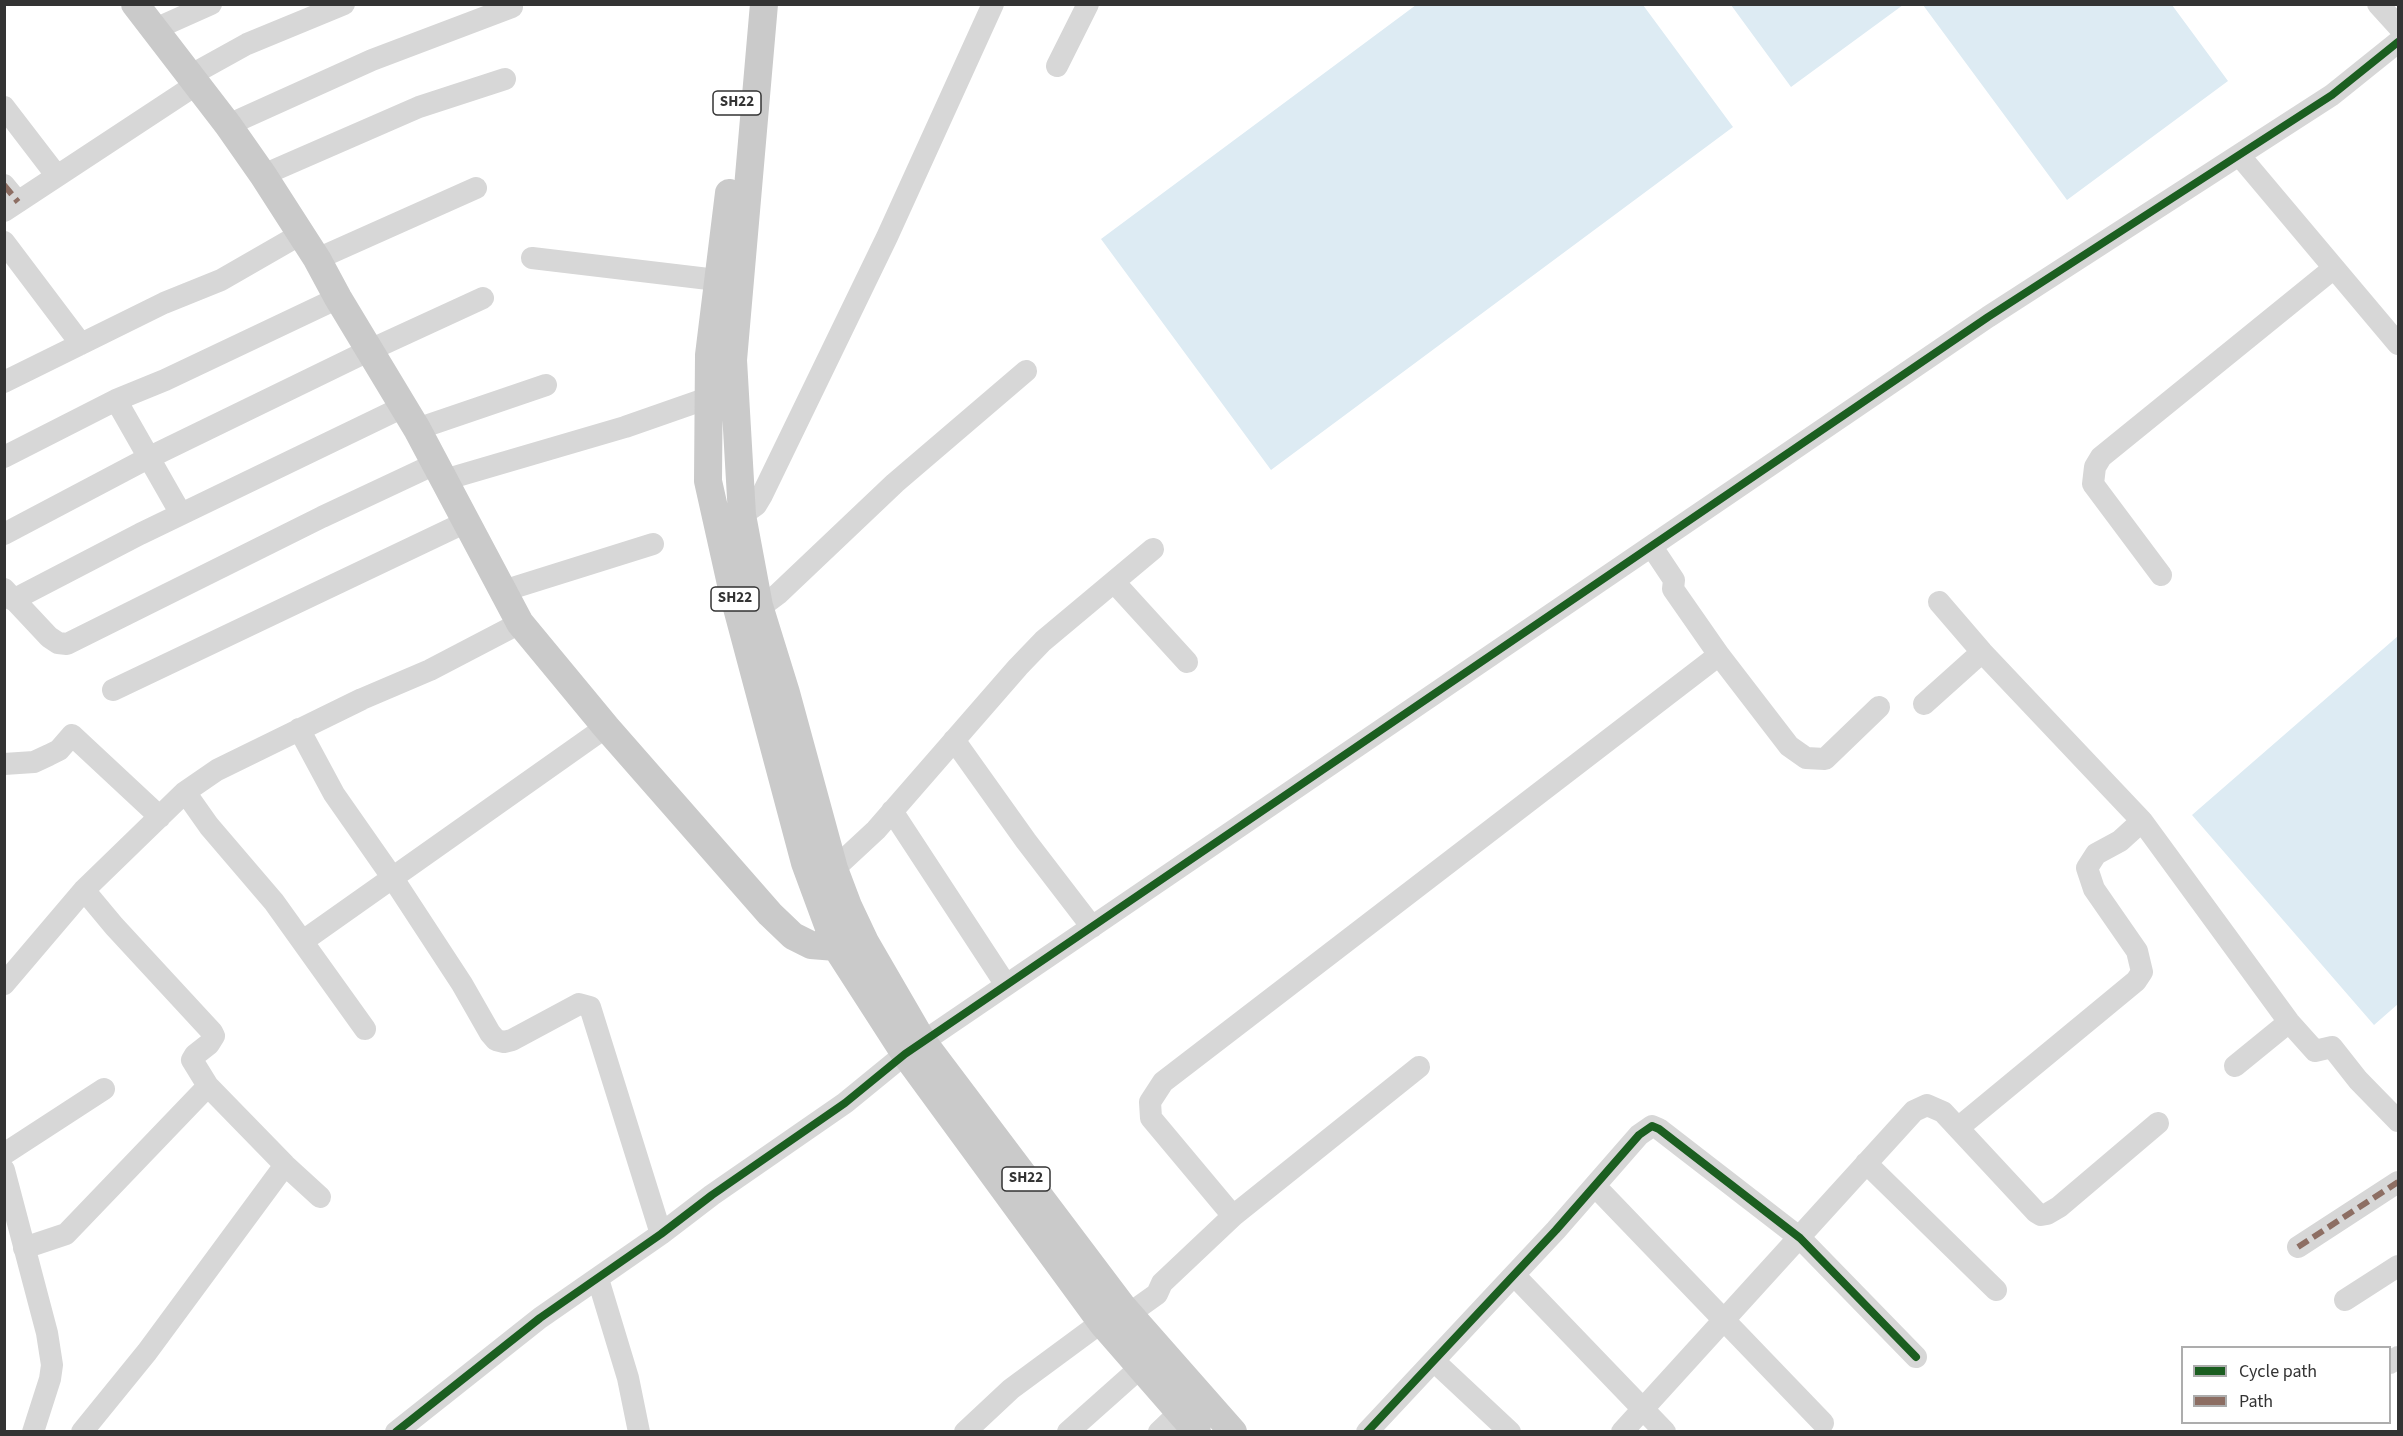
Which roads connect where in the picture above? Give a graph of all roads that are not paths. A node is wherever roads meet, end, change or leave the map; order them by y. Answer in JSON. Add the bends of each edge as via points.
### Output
{"nodes":[{"id":1,"x":135,"y":4,"type":"edge"},
{"id":2,"x":211,"y":4,"type":"edge"},
{"id":3,"x":344,"y":4,"type":"edge"},
{"id":4,"x":746,"y":4,"type":"edge"},
{"id":5,"x":764,"y":4,"type":"edge"},
{"id":6,"x":993,"y":4,"type":"edge"},
{"id":7,"x":1088,"y":4,"type":"edge"},
{"id":8,"x":2378,"y":4,"type":"edge"},
{"id":9,"x":512,"y":7,"type":"dead end"},
{"id":10,"x":2398,"y":26,"type":"edge"},
{"id":11,"x":155,"y":29,"type":"junction"},
{"id":12,"x":752,"y":39,"type":"junction"},
{"id":13,"x":2398,"y":42,"type":"edge"},
{"id":14,"x":1057,"y":66,"type":"dead end"},
{"id":15,"x":505,"y":79,"type":"dead end"},
{"id":16,"x":194,"y":80,"type":"junction"},
{"id":17,"x":4,"y":107,"type":"edge"},
{"id":18,"x":228,"y":125,"type":"junction"},
{"id":19,"x":2240,"y":155,"type":"junction"},
{"id":20,"x":263,"y":175,"type":"junction"},
{"id":21,"x":57,"y":176,"type":"junction"},
{"id":22,"x":476,"y":188,"type":"dead end"},
{"id":23,"x":9,"y":199,"type":"edge"},
{"id":24,"x":301,"y":234,"type":"junction"},
{"id":25,"x":4,"y":242,"type":"edge"},
{"id":26,"x":532,"y":258,"type":"dead end"},
{"id":27,"x":317,"y":259,"type":"junction"},
{"id":28,"x":2334,"y":268,"type":"junction"},
{"id":29,"x":717,"y":280,"type":"junction"},
{"id":30,"x":338,"y":298,"type":"junction"},
{"id":31,"x":483,"y":298,"type":"dead end"},
{"id":32,"x":81,"y":344,"type":"junction"},
{"id":33,"x":2398,"y":344,"type":"edge"},
{"id":34,"x":370,"y":350,"type":"junction"},
{"id":35,"x":1026,"y":371,"type":"dead end"},
{"id":36,"x":4,"y":382,"type":"edge"},
{"id":37,"x":546,"y":385,"type":"dead end"},
{"id":38,"x":708,"y":398,"type":"junction"},
{"id":39,"x":116,"y":400,"type":"junction"},
{"id":40,"x":410,"y":418,"type":"junction"},
{"id":41,"x":4,"y":457,"type":"edge"},
{"id":42,"x":148,"y":458,"type":"junction"},
{"id":43,"x":439,"y":472,"type":"junction"},
{"id":44,"x":181,"y":514,"type":"junction"},
{"id":45,"x":742,"y":515,"type":"junction"},
{"id":46,"x":466,"y":522,"type":"junction"},
{"id":47,"x":4,"y":534,"type":"edge"},
{"id":48,"x":653,"y":544,"type":"dead end"},
{"id":49,"x":1154,"y":549,"type":"dead end"},
{"id":50,"x":1646,"y":551,"type":"junction"},
{"id":51,"x":2161,"y":575,"type":"dead end"},
{"id":52,"x":1114,"y":582,"type":"junction"},
{"id":53,"x":503,"y":591,"type":"junction"},
{"id":54,"x":9,"y":595,"type":"edge"},
{"id":55,"x":1939,"y":602,"type":"dead end"},
{"id":56,"x":749,"y":610,"type":"junction"},
{"id":57,"x":520,"y":623,"type":"junction"},
{"id":58,"x":1982,"y":652,"type":"junction"},
{"id":59,"x":1719,"y":655,"type":"junction"},
{"id":60,"x":1187,"y":662,"type":"dead end"},
{"id":61,"x":113,"y":690,"type":"dead end"},
{"id":62,"x":1924,"y":704,"type":"dead end"},
{"id":63,"x":1879,"y":707,"type":"dead end"},
{"id":64,"x":606,"y":727,"type":"junction"},
{"id":65,"x":299,"y":729,"type":"junction"},
{"id":66,"x":954,"y":740,"type":"junction"},
{"id":67,"x":4,"y":764,"type":"edge"},
{"id":68,"x":185,"y":792,"type":"junction"},
{"id":69,"x":892,"y":811,"type":"junction"},
{"id":70,"x":160,"y":817,"type":"junction"},
{"id":71,"x":2142,"y":821,"type":"junction"},
{"id":72,"x":834,"y":868,"type":"junction"},
{"id":73,"x":392,"y":877,"type":"junction"},
{"id":74,"x":84,"y":890,"type":"junction"},
{"id":75,"x":1092,"y":927,"type":"junction"},
{"id":76,"x":303,"y":942,"type":"junction"},
{"id":77,"x":865,"y":942,"type":"junction"},
{"id":78,"x":836,"y":947,"type":"junction"},
{"id":79,"x":6,"y":980,"type":"edge"},
{"id":80,"x":1006,"y":985,"type":"junction"},
{"id":81,"x":2289,"y":1022,"type":"junction"},
{"id":82,"x":365,"y":1029,"type":"dead end"},
{"id":83,"x":914,"y":1048,"type":"junction"},
{"id":84,"x":1419,"y":1066,"type":"dead end"},
{"id":85,"x":2235,"y":1066,"type":"dead end"},
{"id":86,"x":208,"y":1086,"type":"junction"},
{"id":87,"x":104,"y":1089,"type":"dead end"},
{"id":88,"x":2398,"y":1121,"type":"edge"},
{"id":89,"x":2158,"y":1124,"type":"dead end"},
{"id":90,"x":1958,"y":1128,"type":"junction"},
{"id":91,"x":4,"y":1154,"type":"edge"},
{"id":92,"x":1866,"y":1163,"type":"junction"},
{"id":93,"x":285,"y":1165,"type":"junction"},
{"id":94,"x":4,"y":1170,"type":"edge"},
{"id":95,"x":2398,"y":1182,"type":"edge"},
{"id":96,"x":1595,"y":1186,"type":"junction"},
{"id":97,"x":320,"y":1197,"type":"dead end"},
{"id":98,"x":1233,"y":1216,"type":"junction"},
{"id":99,"x":661,"y":1234,"type":"junction"},
{"id":100,"x":1800,"y":1238,"type":"junction"},
{"id":101,"x":2298,"y":1247,"type":"dead end"},
{"id":102,"x":24,"y":1248,"type":"junction"},
{"id":103,"x":2398,"y":1266,"type":"edge"},
{"id":104,"x":1514,"y":1275,"type":"junction"},
{"id":105,"x":598,"y":1278,"type":"junction"},
{"id":106,"x":1996,"y":1290,"type":"dead end"},
{"id":107,"x":2345,"y":1300,"type":"dead end"},
{"id":108,"x":1118,"y":1314,"type":"junction"},
{"id":109,"x":1724,"y":1321,"type":"junction"},
{"id":110,"x":1916,"y":1357,"type":"dead end"},
{"id":111,"x":1434,"y":1361,"type":"junction"},
{"id":112,"x":1141,"y":1367,"type":"junction"},
{"id":113,"x":1642,"y":1408,"type":"junction"},
{"id":114,"x":1189,"y":1422,"type":"edge"},
{"id":115,"x":1823,"y":1423,"type":"dead end"},
{"id":116,"x":33,"y":1431,"type":"edge"},
{"id":117,"x":82,"y":1431,"type":"edge"},
{"id":118,"x":396,"y":1431,"type":"edge"},
{"id":119,"x":639,"y":1431,"type":"edge"},
{"id":120,"x":965,"y":1431,"type":"edge"},
{"id":121,"x":1068,"y":1431,"type":"edge"},
{"id":122,"x":1159,"y":1431,"type":"edge"},
{"id":123,"x":1233,"y":1431,"type":"edge"},
{"id":124,"x":1367,"y":1431,"type":"edge"},
{"id":125,"x":1510,"y":1431,"type":"edge"},
{"id":126,"x":1622,"y":1431,"type":"edge"},
{"id":127,"x":1665,"y":1431,"type":"edge"}],
"edges":[{"from":1,"to":11,"type":"main road"},
{"from":2,"to":11,"type":"street"},
{"from":3,"to":16,"type":"street","via":[[247,44]]},
{"from":4,"to":12,"type":"main road","number":"SH22"},
{"from":5,"to":12,"type":"main road","number":"SH22"},
{"from":6,"to":45,"type":"street","via":[[887,237],[762,495]]},
{"from":7,"to":14,"type":"street"},
{"from":8,"to":10,"type":"street"},
{"from":9,"to":18,"type":"street","via":[[372,60]]},
{"from":11,"to":16,"type":"main road"},
{"from":12,"to":29,"type":"main road","number":"SH22"},
{"from":12,"to":45,"type":"main road","number":"SH22","via":[[733,360]]},
{"from":13,"to":19,"type":"street","via":[[2332,95]]},
{"from":15,"to":20,"type":"street","via":[[419,107]]},
{"from":16,"to":18,"type":"main road"},
{"from":16,"to":21,"type":"street"},
{"from":17,"to":21,"type":"street"},
{"from":18,"to":20,"type":"main road"},
{"from":19,"to":28,"type":"street"},
{"from":19,"to":50,"type":"street","via":[[1988,317]]},
{"from":20,"to":24,"type":"main road"},
{"from":21,"to":23,"type":"street"},
{"from":22,"to":27,"type":"street"},
{"from":24,"to":27,"type":"main road"},
{"from":24,"to":32,"type":"street","via":[[221,280]]},
{"from":25,"to":32,"type":"street"},
{"from":26,"to":29,"type":"street"},
{"from":27,"to":30,"type":"main road"},
{"from":28,"to":33,"type":"street"},
{"from":28,"to":51,"type":"street","via":[[2101,457],[2093,484]]},
{"from":29,"to":38,"type":"main road","number":"SH22"},
{"from":30,"to":34,"type":"main road"},
{"from":30,"to":39,"type":"street"},
{"from":31,"to":34,"type":"street"},
{"from":32,"to":36,"type":"street"},
{"from":34,"to":40,"type":"main road"},
{"from":34,"to":42,"type":"street"},
{"from":35,"to":56,"type":"street","via":[[895,483],[778,594]]},
{"from":37,"to":40,"type":"street"},
{"from":38,"to":43,"type":"street","via":[[625,427]]},
{"from":38,"to":56,"type":"main road","number":"SH22","via":[[708,481]]},
{"from":39,"to":41,"type":"street"},
{"from":39,"to":42,"type":"street"},
{"from":40,"to":43,"type":"main road"},
{"from":40,"to":44,"type":"street"},
{"from":42,"to":44,"type":"street"},
{"from":42,"to":47,"type":"street"},
{"from":43,"to":46,"type":"main road"},
{"from":43,"to":54,"type":"street","via":[[322,517],[67,644],[58,644]]},
{"from":44,"to":54,"type":"street"},
{"from":45,"to":56,"type":"main road","number":"SH22"},
{"from":46,"to":53,"type":"main road"},
{"from":46,"to":61,"type":"street"},
{"from":48,"to":53,"type":"street"},
{"from":49,"to":52,"type":"street"},
{"from":50,"to":59,"type":"street","via":[[1674,580],[1673,589]]},
{"from":50,"to":75,"type":"street"},
{"from":52,"to":60,"type":"street"},
{"from":52,"to":66,"type":"street","via":[[1043,640]]},
{"from":53,"to":57,"type":"main road"},
{"from":55,"to":58,"type":"street"},
{"from":56,"to":72,"type":"main road","number":"SH22","via":[[786,693]]},
{"from":56,"to":78,"type":"main road","number":"SH22","via":[[805,863]]},
{"from":57,"to":64,"type":"main road"},
{"from":57,"to":65,"type":"street","via":[[430,670]]},
{"from":58,"to":62,"type":"street"},
{"from":58,"to":71,"type":"street"},
{"from":59,"to":63,"type":"street","via":[[1789,746],[1806,758],[1825,759]]},
{"from":59,"to":98,"type":"street","via":[[1163,1082],[1150,1102],[1151,1118]]},
{"from":64,"to":73,"type":"street"},
{"from":64,"to":78,"type":"main road","via":[[793,936],[811,945]]},
{"from":65,"to":68,"type":"street","via":[[217,770]]},
{"from":65,"to":73,"type":"street","via":[[334,794]]},
{"from":66,"to":69,"type":"street"},
{"from":66,"to":75,"type":"street"},
{"from":67,"to":70,"type":"street","via":[[34,762],[58,750],[72,735]]},
{"from":68,"to":70,"type":"street"},
{"from":68,"to":76,"type":"street"},
{"from":69,"to":72,"type":"street"},
{"from":69,"to":80,"type":"street"},
{"from":70,"to":74,"type":"street"},
{"from":71,"to":81,"type":"street"},
{"from":71,"to":90,"type":"street","via":[[2120,841],[2096,854],[2087,868],[2094,889],[2137,951],[2142,972]]},
{"from":72,"to":77,"type":"main road","number":"SH22"},
{"from":73,"to":76,"type":"street"},
{"from":73,"to":99,"type":"street","via":[[496,1040],[512,1040],[579,1004],[590,1007]]},
{"from":74,"to":79,"type":"street"},
{"from":74,"to":86,"type":"street","via":[[212,1032],[212,1039],[192,1060]]},
{"from":75,"to":80,"type":"street"},
{"from":76,"to":82,"type":"street"},
{"from":77,"to":78,"type":"main road"},
{"from":77,"to":83,"type":"main road","number":"SH22"},
{"from":78,"to":83,"type":"main road","number":"SH22"},
{"from":80,"to":83,"type":"street"},
{"from":81,"to":85,"type":"street"},
{"from":81,"to":88,"type":"street","via":[[2315,1051],[2332,1047]]},
{"from":83,"to":99,"type":"street","via":[[845,1103]]},
{"from":83,"to":108,"type":"main road","number":"SH22"},
{"from":84,"to":98,"type":"street"},
{"from":86,"to":93,"type":"street"},
{"from":86,"to":102,"type":"street","via":[[66,1234]]},
{"from":87,"to":91,"type":"street"},
{"from":89,"to":90,"type":"street","via":[[2054,1211],[2041,1215]]},
{"from":90,"to":92,"type":"street","via":[[1943,1112],[1927,1105],[1921,1107]]},
{"from":92,"to":100,"type":"street"},
{"from":92,"to":106,"type":"street"},
{"from":93,"to":97,"type":"street"},
{"from":93,"to":117,"type":"street","via":[[147,1352]]},
{"from":94,"to":102,"type":"street"},
{"from":95,"to":101,"type":"street"},
{"from":96,"to":100,"type":"street","via":[[1639,1135],[1652,1126]]},
{"from":96,"to":104,"type":"street"},
{"from":96,"to":109,"type":"street"},
{"from":98,"to":108,"type":"street","via":[[1162,1283],[1150,1285]]},
{"from":99,"to":105,"type":"street"},
{"from":100,"to":109,"type":"street"},
{"from":100,"to":110,"type":"street"},
{"from":102,"to":116,"type":"street","via":[[52,1365]]},
{"from":103,"to":107,"type":"street"},
{"from":104,"to":111,"type":"street"},
{"from":104,"to":113,"type":"street"},
{"from":105,"to":118,"type":"street","via":[[540,1318]]},
{"from":105,"to":119,"type":"street","via":[[628,1378]]},
{"from":108,"to":112,"type":"main road","number":"SH22"},
{"from":108,"to":120,"type":"street","via":[[1011,1389]]},
{"from":108,"to":123,"type":"main road","number":"SH22"},
{"from":109,"to":113,"type":"street"},
{"from":109,"to":115,"type":"street"},
{"from":111,"to":124,"type":"street"},
{"from":111,"to":125,"type":"street"},
{"from":112,"to":114,"type":"main road","number":"SH22"},
{"from":112,"to":121,"type":"street"},
{"from":113,"to":126,"type":"street"},
{"from":113,"to":127,"type":"street"},
{"from":114,"to":122,"type":"street"}]}
